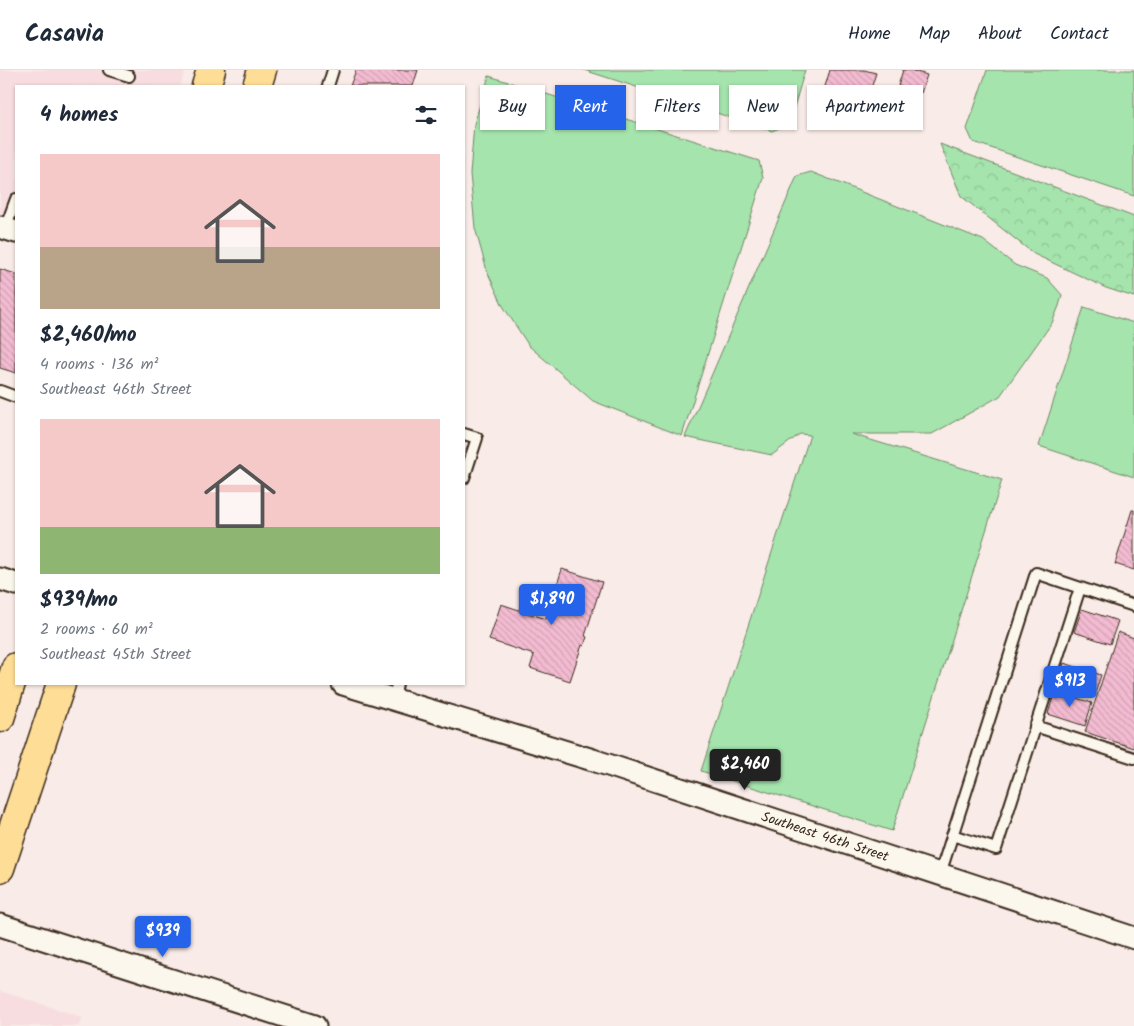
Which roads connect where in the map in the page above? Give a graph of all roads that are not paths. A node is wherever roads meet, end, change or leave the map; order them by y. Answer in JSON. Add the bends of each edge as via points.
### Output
{"nodes":[{"id":1,"x":108,"y":70,"type":"edge"},
{"id":2,"x":211,"y":70,"type":"edge"},
{"id":3,"x":262,"y":70,"type":"edge"},
{"id":4,"x":333,"y":70,"type":"edge"},
{"id":5,"x":129,"y":78,"type":"edge"},
{"id":6,"x":206,"y":85,"type":"edge"},
{"id":7,"x":257,"y":85,"type":"edge"},
{"id":8,"x":328,"y":85,"type":"edge"},
{"id":9,"x":15,"y":202,"type":"edge"},
{"id":10,"x":7,"y":230,"type":"edge"},
{"id":11,"x":0,"y":392,"type":"edge"},
{"id":12,"x":15,"y":397,"type":"edge"},
{"id":13,"x":465,"y":434,"type":"edge"},
{"id":14,"x":465,"y":475,"type":"edge"},
{"id":15,"x":0,"y":579,"type":"edge"},
{"id":16,"x":15,"y":584,"type":"edge"},
{"id":17,"x":1080,"y":588,"type":"junction"},
{"id":18,"x":1134,"y":606,"type":"edge"},
{"id":19,"x":15,"y":670,"type":"edge"},
{"id":20,"x":61,"y":685,"type":"edge"},
{"id":21,"x":351,"y":685,"type":"edge"},
{"id":22,"x":396,"y":691,"type":"edge"},
{"id":23,"x":0,"y":718,"type":"edge"},
{"id":24,"x":1035,"y":726,"type":"junction"},
{"id":25,"x":1134,"y":758,"type":"edge"},
{"id":26,"x":952,"y":835,"type":"junction"},
{"id":27,"x":0,"y":868,"type":"edge"},
{"id":28,"x":940,"y":874,"type":"junction"},
{"id":29,"x":0,"y":925,"type":"edge"},
{"id":30,"x":1134,"y":938,"type":"edge"},
{"id":31,"x":315,"y":1026,"type":"edge"}],
"edges":[{"from":1,"to":5,"type":"lane"},
{"from":2,"to":6,"type":"main road"},
{"from":3,"to":7,"type":"main road"},
{"from":4,"to":8,"type":"lane"},
{"from":9,"to":10,"type":"lane"},
{"from":11,"to":12,"type":"lane"},
{"from":13,"to":14,"type":"lane","via":[[477,438]]},
{"from":15,"to":16,"type":"street"},
{"from":17,"to":18,"type":"lane"},
{"from":17,"to":24,"type":"lane"},
{"from":17,"to":26,"type":"lane","via":[[1036,573]]},
{"from":19,"to":23,"type":"main road"},
{"from":20,"to":27,"type":"main road"},
{"from":21,"to":22,"type":"street","name":"Southeast 46th Street"},
{"from":22,"to":28,"type":"street","name":"Southeast 46th Street","via":[[602,764]]},
{"from":24,"to":25,"type":"lane"},
{"from":24,"to":26,"type":"lane","via":[[996,849]]},
{"from":26,"to":28,"type":"lane"},
{"from":28,"to":30,"type":"street","name":"Southeast 46th Street"},
{"from":29,"to":31,"type":"street"}]}
